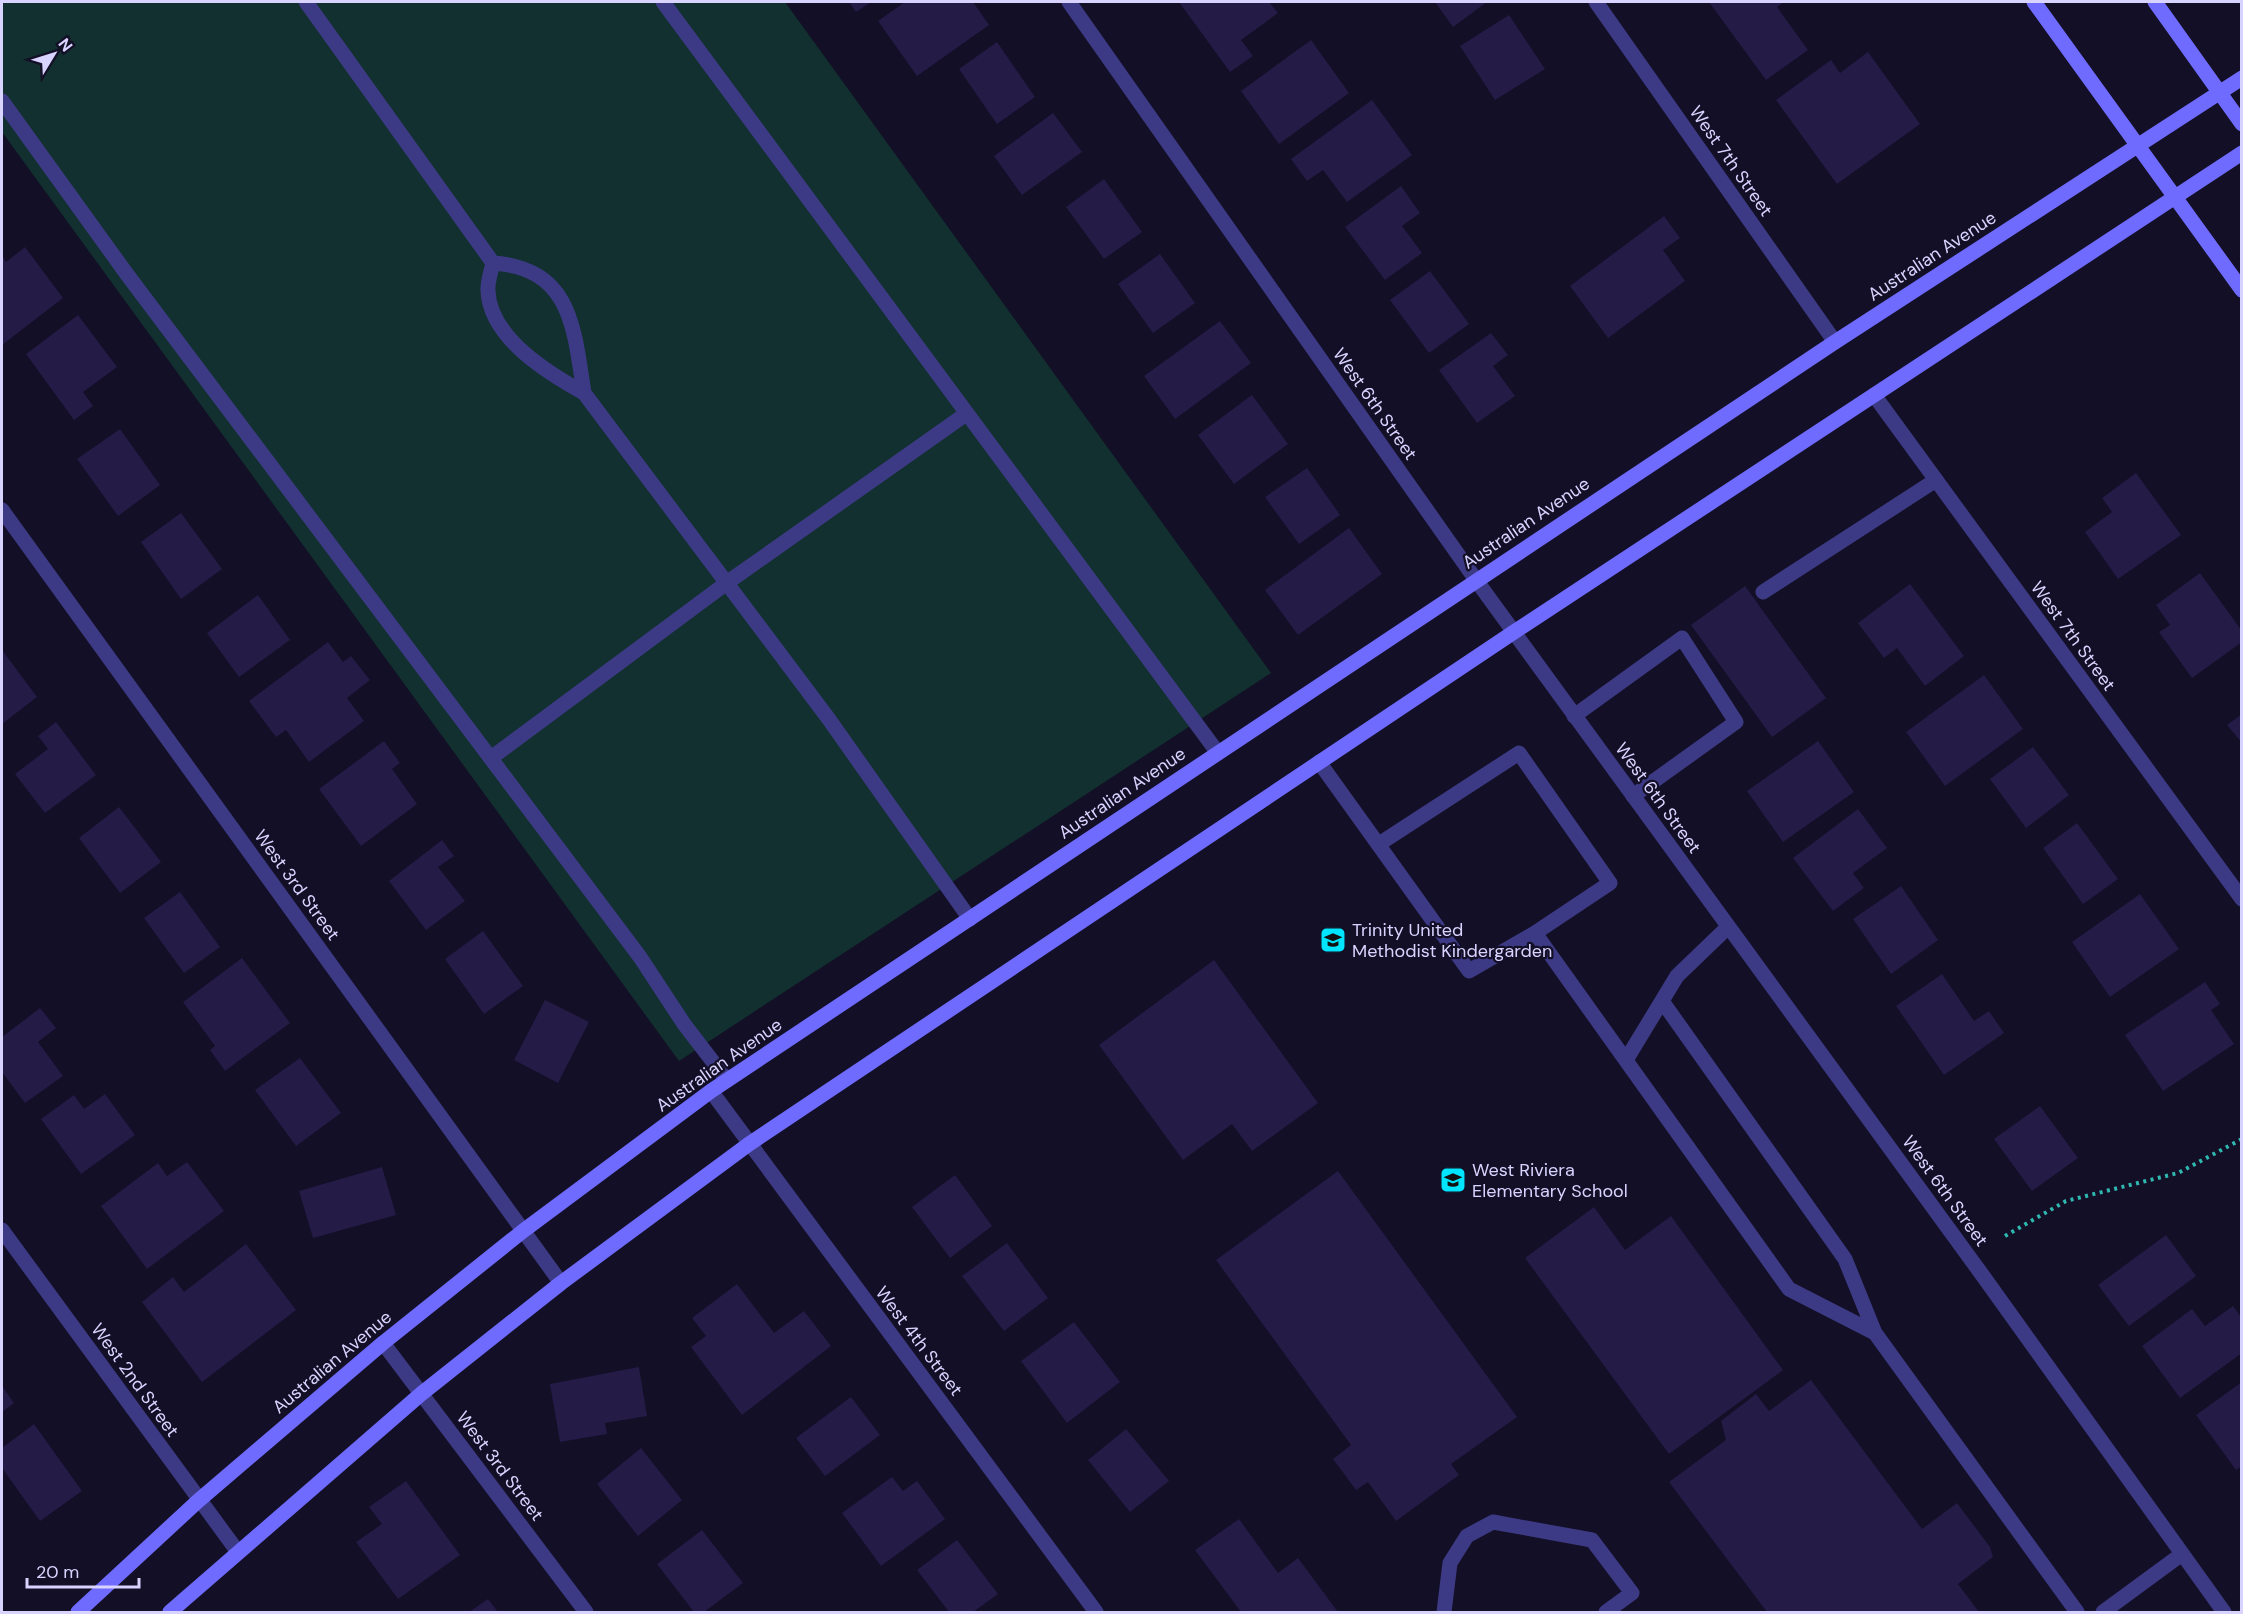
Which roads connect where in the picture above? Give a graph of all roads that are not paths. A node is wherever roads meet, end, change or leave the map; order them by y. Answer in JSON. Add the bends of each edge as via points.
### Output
{"nodes":[{"id":1,"x":306,"y":2,"type":"edge"},
{"id":2,"x":663,"y":2,"type":"edge"},
{"id":3,"x":1069,"y":2,"type":"edge"},
{"id":4,"x":1596,"y":2,"type":"edge"},
{"id":5,"x":2034,"y":2,"type":"edge"},
{"id":6,"x":2155,"y":2,"type":"edge"},
{"id":7,"x":2241,"y":78,"type":"edge"},
{"id":8,"x":2220,"y":92,"type":"junction"},
{"id":9,"x":2,"y":101,"type":"edge"},
{"id":10,"x":2241,"y":124,"type":"edge"},
{"id":11,"x":2137,"y":147,"type":"junction"},
{"id":12,"x":2241,"y":153,"type":"edge"},
{"id":13,"x":2175,"y":197,"type":"junction"},
{"id":14,"x":493,"y":263,"type":"junction"},
{"id":15,"x":2241,"y":290,"type":"edge"},
{"id":16,"x":1835,"y":342,"type":"junction"},
{"id":17,"x":584,"y":393,"type":"junction"},
{"id":18,"x":1874,"y":395,"type":"junction"},
{"id":19,"x":966,"y":414,"type":"junction"},
{"id":20,"x":1936,"y":480,"type":"junction"},
{"id":21,"x":2,"y":510,"type":"edge"},
{"id":22,"x":1476,"y":580,"type":"junction"},
{"id":23,"x":728,"y":582,"type":"junction"},
{"id":24,"x":1763,"y":592,"type":"dead end"},
{"id":25,"x":1514,"y":632,"type":"junction"},
{"id":26,"x":1574,"y":716,"type":"junction"},
{"id":27,"x":1218,"y":753,"type":"junction"},
{"id":28,"x":490,"y":758,"type":"junction"},
{"id":29,"x":1319,"y":762,"type":"junction"},
{"id":30,"x":1633,"y":796,"type":"junction"},
{"id":31,"x":1379,"y":844,"type":"junction"},
{"id":32,"x":2241,"y":900,"type":"edge"},
{"id":33,"x":970,"y":919,"type":"junction"},
{"id":34,"x":1728,"y":927,"type":"junction"},
{"id":35,"x":1535,"y":933,"type":"junction"},
{"id":36,"x":1662,"y":1001,"type":"junction"},
{"id":37,"x":1626,"y":1060,"type":"junction"},
{"id":38,"x":727,"y":1080,"type":"junction"},
{"id":39,"x":711,"y":1091,"type":"junction"},
{"id":40,"x":749,"y":1144,"type":"junction"},
{"id":41,"x":2,"y":1230,"type":"edge"},
{"id":42,"x":523,"y":1231,"type":"junction"},
{"id":43,"x":561,"y":1283,"type":"junction"},
{"id":44,"x":1875,"y":1333,"type":"junction"},
{"id":45,"x":383,"y":1343,"type":"junction"},
{"id":46,"x":421,"y":1394,"type":"junction"},
{"id":47,"x":198,"y":1501,"type":"junction"},
{"id":48,"x":238,"y":1552,"type":"junction"},
{"id":49,"x":2182,"y":1554,"type":"junction"},
{"id":50,"x":78,"y":1612,"type":"edge"},
{"id":51,"x":170,"y":1612,"type":"edge"},
{"id":52,"x":586,"y":1612,"type":"edge"},
{"id":53,"x":1096,"y":1612,"type":"edge"},
{"id":54,"x":1444,"y":1612,"type":"edge"},
{"id":55,"x":1606,"y":1612,"type":"edge"},
{"id":56,"x":2077,"y":1612,"type":"edge"},
{"id":57,"x":2103,"y":1612,"type":"edge"},
{"id":58,"x":2224,"y":1612,"type":"edge"}],
"edges":[{"from":1,"to":14,"type":"street"},
{"from":2,"to":19,"type":"street"},
{"from":3,"to":22,"type":"street","name":"West 6th Street"},
{"from":4,"to":16,"type":"street","name":"West 7th Street"},
{"from":5,"to":11,"type":"main road"},
{"from":6,"to":8,"type":"main road"},
{"from":7,"to":8,"type":"main road","name":"Australian Avenue"},
{"from":8,"to":10,"type":"main road"},
{"from":8,"to":11,"type":"main road","name":"Australian Avenue"},
{"from":9,"to":28,"type":"street","via":[[126,273]]},
{"from":11,"to":13,"type":"main road"},
{"from":11,"to":16,"type":"main road","name":"Australian Avenue"},
{"from":12,"to":13,"type":"main road"},
{"from":13,"to":15,"type":"main road"},
{"from":13,"to":18,"type":"main road"},
{"from":14,"to":17,"type":"street","via":[[488,291],[496,319],[518,348]]},
{"from":14,"to":17,"type":"street","via":[[518,265],[546,279],[567,308]]},
{"from":16,"to":22,"type":"main road","name":"Australian Avenue"},
{"from":17,"to":23,"type":"street"},
{"from":18,"to":20,"type":"street","name":"West 7th Street"},
{"from":18,"to":25,"type":"main road"},
{"from":19,"to":23,"type":"street"},
{"from":19,"to":27,"type":"street"},
{"from":20,"to":24,"type":"street"},
{"from":20,"to":32,"type":"street","name":"West 7th Street"},
{"from":21,"to":42,"type":"street","name":"West 3rd Street"},
{"from":22,"to":25,"type":"street","name":"West 6th Street"},
{"from":22,"to":27,"type":"main road","name":"Australian Avenue"},
{"from":23,"to":28,"type":"street"},
{"from":23,"to":33,"type":"street"},
{"from":25,"to":26,"type":"street","name":"West 6th Street"},
{"from":25,"to":29,"type":"main road"},
{"from":26,"to":30,"type":"street","name":"West 6th Street"},
{"from":26,"to":30,"type":"street","via":[[1682,638],[1736,722]]},
{"from":27,"to":33,"type":"main road","name":"Australian Avenue"},
{"from":28,"to":38,"type":"street"},
{"from":29,"to":31,"type":"street"},
{"from":29,"to":40,"type":"main road"},
{"from":30,"to":34,"type":"street","name":"West 6th Street"},
{"from":31,"to":35,"type":"street","via":[[1469,971]]},
{"from":31,"to":35,"type":"street","via":[[1519,753],[1610,883]]},
{"from":33,"to":38,"type":"main road","name":"Australian Avenue"},
{"from":34,"to":36,"type":"street","via":[[1677,976]]},
{"from":34,"to":49,"type":"street","name":"West 6th Street"},
{"from":35,"to":37,"type":"street"},
{"from":36,"to":37,"type":"street"},
{"from":36,"to":44,"type":"street","via":[[1845,1259]]},
{"from":37,"to":44,"type":"street","via":[[1789,1289]]},
{"from":38,"to":39,"type":"main road","name":"Australian Avenue"},
{"from":39,"to":40,"type":"street","name":"West 4th Street"},
{"from":39,"to":42,"type":"main road","name":"Australian Avenue"},
{"from":40,"to":43,"type":"main road"},
{"from":40,"to":53,"type":"street","name":"West 4th Street"},
{"from":41,"to":47,"type":"street","name":"West 2nd Street"},
{"from":42,"to":43,"type":"street","name":"West 3rd Street"},
{"from":42,"to":45,"type":"main road","name":"Australian Avenue"},
{"from":43,"to":46,"type":"main road"},
{"from":44,"to":56,"type":"street"},
{"from":45,"to":46,"type":"street","name":"West 3rd Street"},
{"from":45,"to":47,"type":"main road","name":"Australian Avenue"},
{"from":46,"to":48,"type":"main road"},
{"from":46,"to":52,"type":"street","name":"West 3rd Street"},
{"from":47,"to":48,"type":"street","name":"West 2nd Street"},
{"from":47,"to":50,"type":"main road","name":"Australian Avenue"},
{"from":48,"to":51,"type":"main road"},
{"from":49,"to":57,"type":"street"},
{"from":49,"to":58,"type":"street","name":"West 6th Street"},
{"from":54,"to":55,"type":"street","via":[[1450,1563],[1467,1536],[1493,1522],[1592,1540],[1632,1593]]}]}
